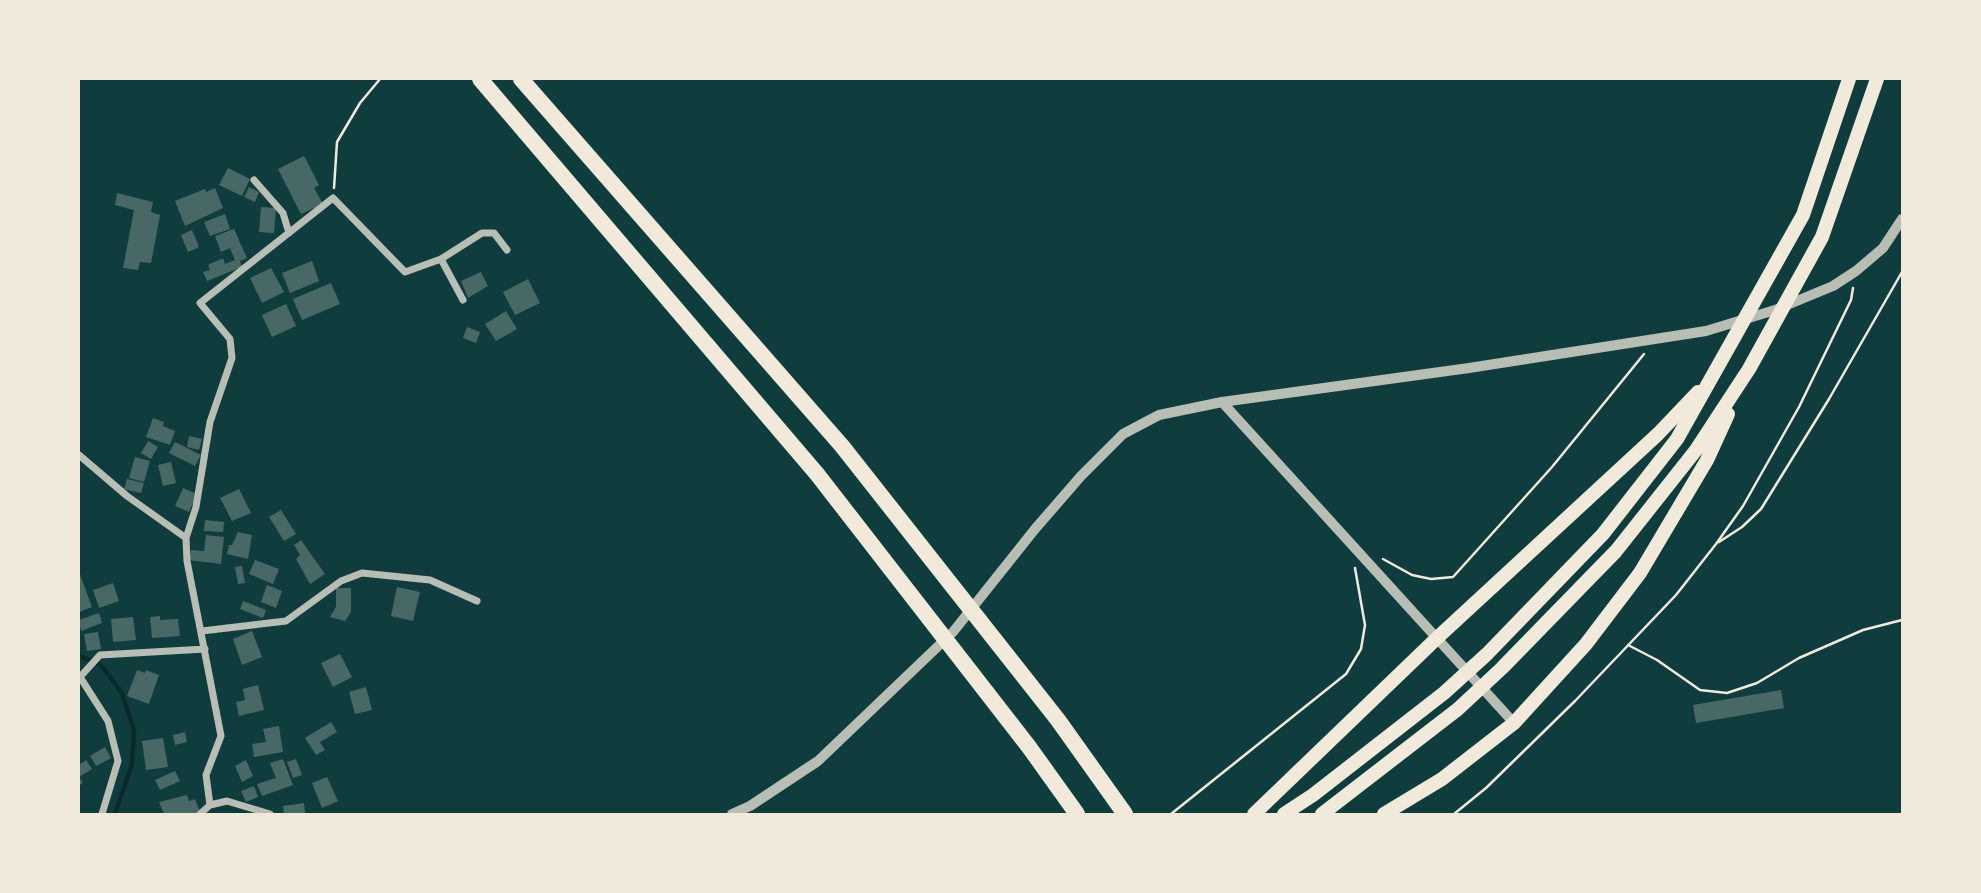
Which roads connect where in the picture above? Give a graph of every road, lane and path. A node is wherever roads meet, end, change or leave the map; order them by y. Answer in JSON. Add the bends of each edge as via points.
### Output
{"nodes":[{"id":1,"x":380,"y":79,"type":"edge"},
{"id":2,"x":480,"y":79,"type":"edge"},
{"id":3,"x":521,"y":79,"type":"edge"},
{"id":4,"x":1849,"y":79,"type":"edge"},
{"id":5,"x":1877,"y":79,"type":"edge"},
{"id":6,"x":254,"y":180,"type":"dead end"},
{"id":7,"x":333,"y":198,"type":"junction"},
{"id":8,"x":1902,"y":219,"type":"edge"},
{"id":9,"x":289,"y":233,"type":"junction"},
{"id":10,"x":507,"y":250,"type":"dead end"},
{"id":11,"x":441,"y":258,"type":"junction"},
{"id":12,"x":1856,"y":271,"type":"junction"},
{"id":13,"x":1902,"y":272,"type":"edge"},
{"id":14,"x":463,"y":300,"type":"dead end"},
{"id":15,"x":1657,"y":338,"type":"junction"},
{"id":16,"x":1749,"y":369,"type":"junction"},
{"id":17,"x":1715,"y":373,"type":"junction"},
{"id":18,"x":1222,"y":401,"type":"junction"},
{"id":19,"x":79,"y":455,"type":"edge"},
{"id":20,"x":186,"y":538,"type":"junction"},
{"id":21,"x":1352,"y":544,"type":"junction"},
{"id":22,"x":1716,"y":544,"type":"junction"},
{"id":23,"x":1381,"y":557,"type":"dead end"},
{"id":24,"x":477,"y":601,"type":"dead end"},
{"id":25,"x":1902,"y":621,"type":"edge"},
{"id":26,"x":202,"y":631,"type":"junction"},
{"id":27,"x":1437,"y":638,"type":"junction"},
{"id":28,"x":1628,"y":645,"type":"junction"},
{"id":29,"x":205,"y":649,"type":"junction"},
{"id":30,"x":1514,"y":723,"type":"junction"},
{"id":31,"x":210,"y":805,"type":"junction"},
{"id":32,"x":102,"y":814,"type":"edge"},
{"id":33,"x":200,"y":814,"type":"edge"},
{"id":34,"x":270,"y":814,"type":"edge"},
{"id":35,"x":732,"y":814,"type":"edge"},
{"id":36,"x":1077,"y":814,"type":"edge"},
{"id":37,"x":1125,"y":814,"type":"edge"},
{"id":38,"x":1171,"y":814,"type":"edge"},
{"id":39,"x":1254,"y":814,"type":"edge"},
{"id":40,"x":1284,"y":814,"type":"edge"},
{"id":41,"x":1322,"y":814,"type":"edge"},
{"id":42,"x":1384,"y":814,"type":"edge"},
{"id":43,"x":1454,"y":814,"type":"edge"}],
"edges":[{"from":1,"to":7,"type":"path","via":[[337,142]]},
{"from":2,"to":36,"type":"highway","via":[[817,474]]},
{"from":3,"to":37,"type":"highway","via":[[842,446],[1058,720]]},
{"from":4,"to":17,"type":"highway","via":[[1803,215]]},
{"from":5,"to":16,"type":"highway","via":[[1822,237]]},
{"from":6,"to":9,"type":"street","via":[[283,213]]},
{"from":7,"to":9,"type":"street"},
{"from":7,"to":11,"type":"street","via":[[405,272]]},
{"from":8,"to":12,"type":"street","via":[[1883,248]]},
{"from":9,"to":20,"type":"street","via":[[200,303],[230,339],[232,358],[210,422],[196,507]]},
{"from":10,"to":11,"type":"street","via":[[494,233],[482,233]]},
{"from":11,"to":14,"type":"street"},
{"from":12,"to":15,"type":"street","via":[[1833,286],[1775,310],[1706,331]]},
{"from":12,"to":22,"type":"path","via":[[1851,300],[1816,374],[1743,506]]},
{"from":13,"to":22,"type":"path","via":[[1761,509]]},
{"from":15,"to":18,"type":"street"},
{"from":15,"to":23,"type":"path","via":[[1552,467],[1453,577],[1412,575]]},
{"from":16,"to":30,"type":"highway","via":[[1707,460],[1640,573],[1586,644]]},
{"from":16,"to":41,"type":"highway","via":[[1696,450],[1615,551],[1458,709]]},
{"from":17,"to":27,"type":"highway","via":[[1658,434]]},
{"from":17,"to":40,"type":"highway","via":[[1677,439],[1603,534],[1487,654],[1444,693]]},
{"from":18,"to":21,"type":"street"},
{"from":18,"to":35,"type":"street","via":[[1159,415],[1123,434],[1035,529],[953,632],[818,761]]},
{"from":19,"to":20,"type":"street"},
{"from":20,"to":26,"type":"street"},
{"from":21,"to":27,"type":"street"},
{"from":21,"to":38,"type":"path","via":[[1365,625],[1361,649],[1346,674]]},
{"from":22,"to":28,"type":"path"},
{"from":24,"to":26,"type":"street","via":[[430,580],[362,573],[341,581],[285,621]]},
{"from":25,"to":28,"type":"path","via":[[1863,630],[1799,658],[1757,683],[1727,693],[1700,690]]},
{"from":26,"to":29,"type":"street"},
{"from":27,"to":30,"type":"street"},
{"from":27,"to":39,"type":"highway"},
{"from":28,"to":43,"type":"path","via":[[1496,779]]},
{"from":29,"to":31,"type":"street","via":[[221,736],[206,775]]},
{"from":29,"to":32,"type":"street","via":[[100,655],[80,677],[108,721],[118,761]]},
{"from":30,"to":42,"type":"highway","via":[[1443,779]]},
{"from":31,"to":33,"type":"street"},
{"from":31,"to":34,"type":"street","via":[[227,802]]}]}
